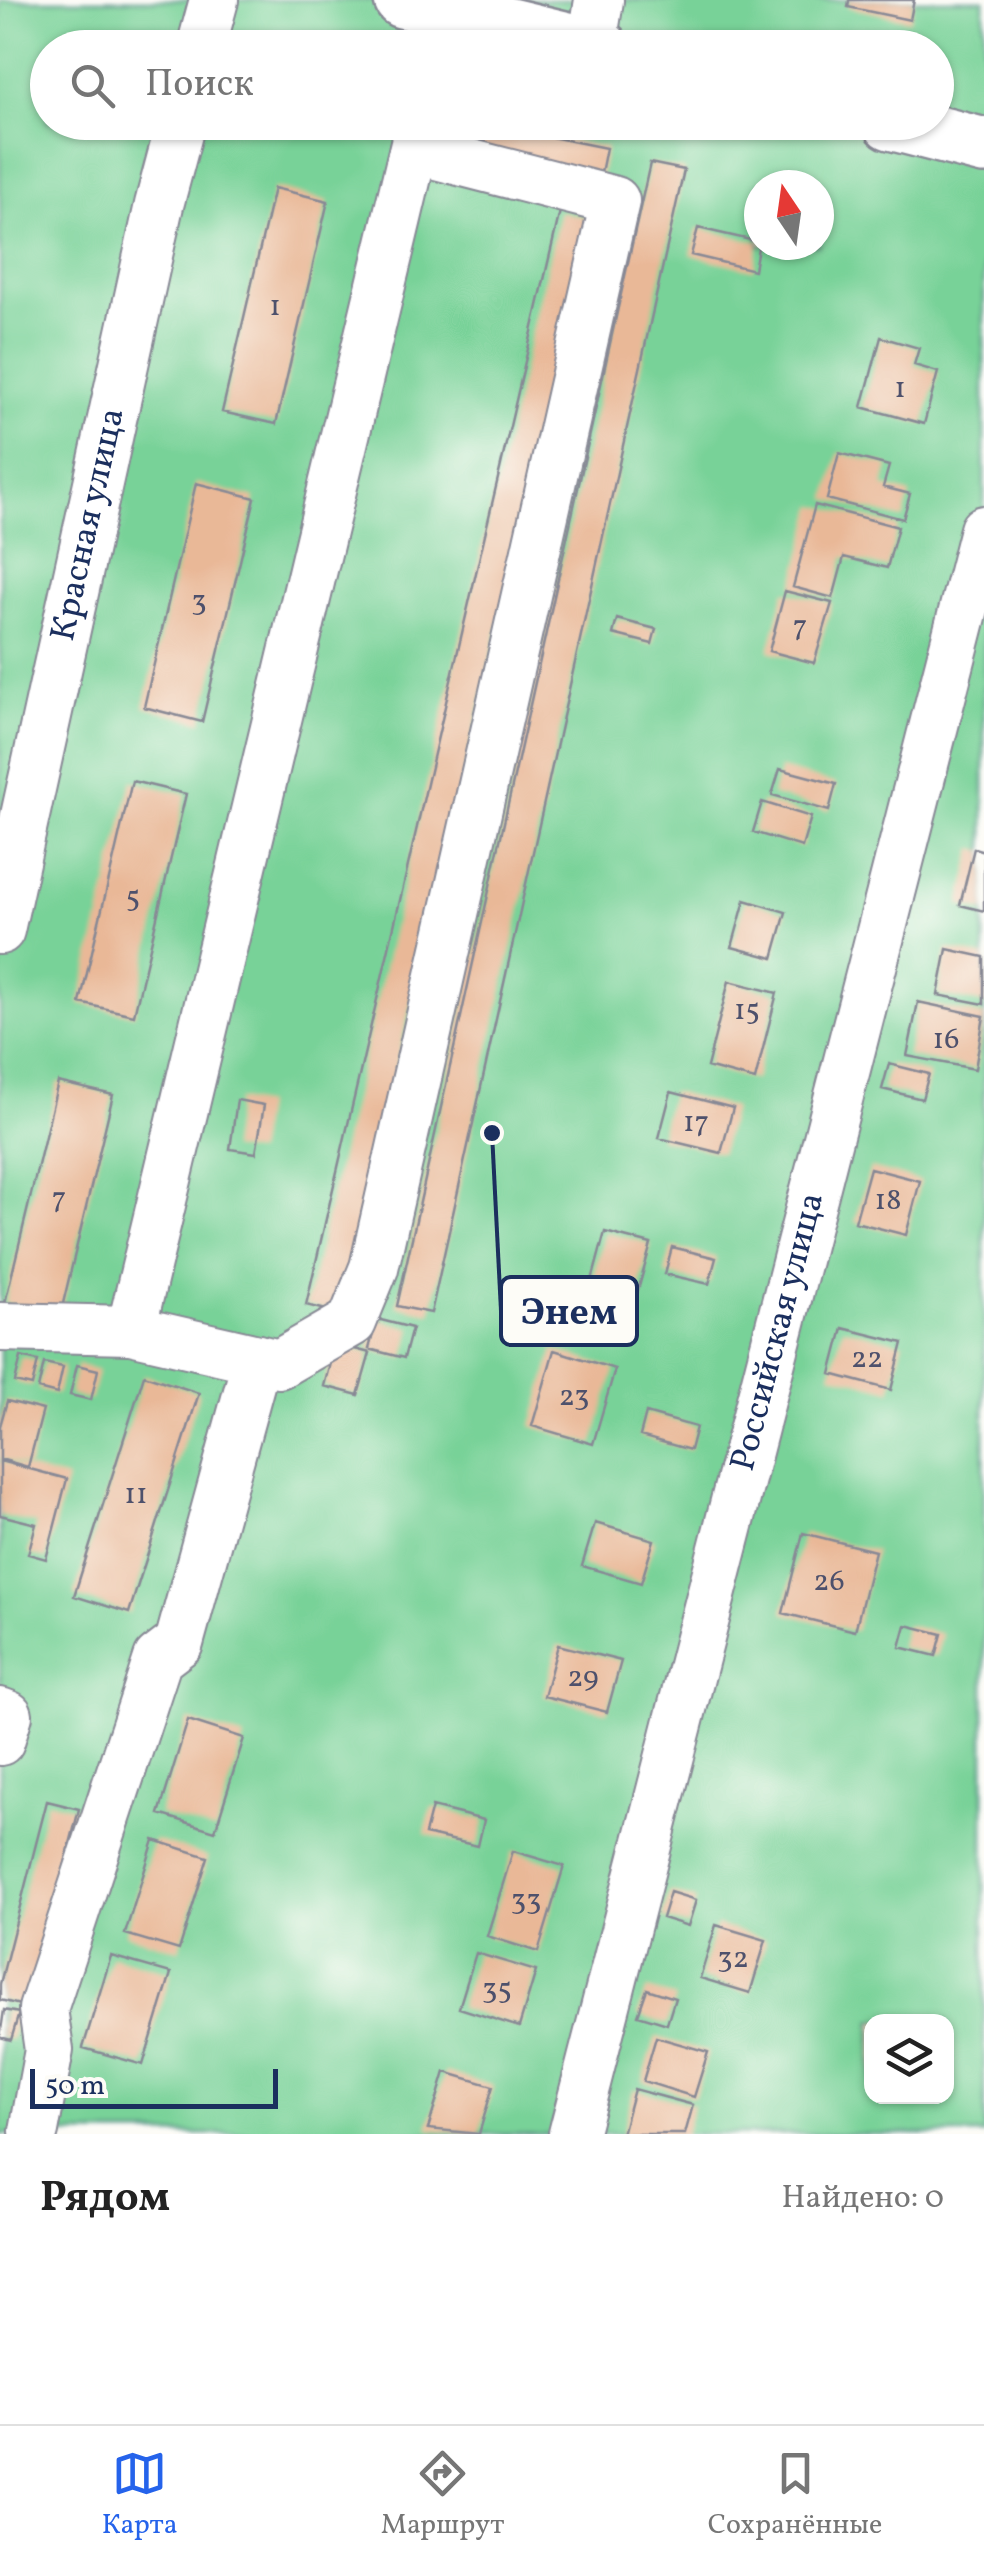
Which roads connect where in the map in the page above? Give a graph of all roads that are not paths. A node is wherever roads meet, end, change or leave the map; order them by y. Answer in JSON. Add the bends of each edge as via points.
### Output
{"nodes":[{"id":1,"x":214,"y":0,"type":"edge"},
{"id":2,"x":423,"y":18,"type":"edge"},
{"id":3,"x":206,"y":30,"type":"edge"},
{"id":4,"x":584,"y":30,"type":"edge"},
{"id":5,"x":954,"y":138,"type":"edge"},
{"id":6,"x":176,"y":140,"type":"edge"},
{"id":7,"x":418,"y":140,"type":"edge"},
{"id":8,"x":431,"y":140,"type":"edge"},
{"id":9,"x":984,"y":146,"type":"edge"},
{"id":10,"x":984,"y":530,"type":"edge"},
{"id":11,"x":19,"y":738,"type":"edge"},
{"id":12,"x":0,"y":930,"type":"edge"},
{"id":13,"x":0,"y":1327,"type":"edge"},
{"id":14,"x":131,"y":1330,"type":"junction"},
{"id":15,"x":257,"y":1360,"type":"junction"},
{"id":16,"x":0,"y":1712,"type":"edge"},
{"id":17,"x":0,"y":1741,"type":"edge"},
{"id":18,"x":22,"y":2128,"type":"edge"},
{"id":19,"x":573,"y":2134,"type":"edge"}],
"edges":[{"from":1,"to":3,"type":"street"},
{"from":2,"to":4,"type":"main road"},
{"from":5,"to":9,"type":"main road"},
{"from":6,"to":11,"type":"street","name":"Красная улица"},
{"from":7,"to":14,"type":"street"},
{"from":8,"to":15,"type":"street","via":[[615,201],[374,1268],[352,1322],[279,1364]]},
{"from":10,"to":19,"type":"street","name":"Российская улица"},
{"from":11,"to":12,"type":"street","name":"Красная улица"},
{"from":13,"to":14,"type":"street"},
{"from":14,"to":15,"type":"street"},
{"from":15,"to":18,"type":"street","via":[[179,1643],[158,1659],[43,2008],[49,2050]]},
{"from":16,"to":17,"type":"street","via":[[8,1715]]}]}
